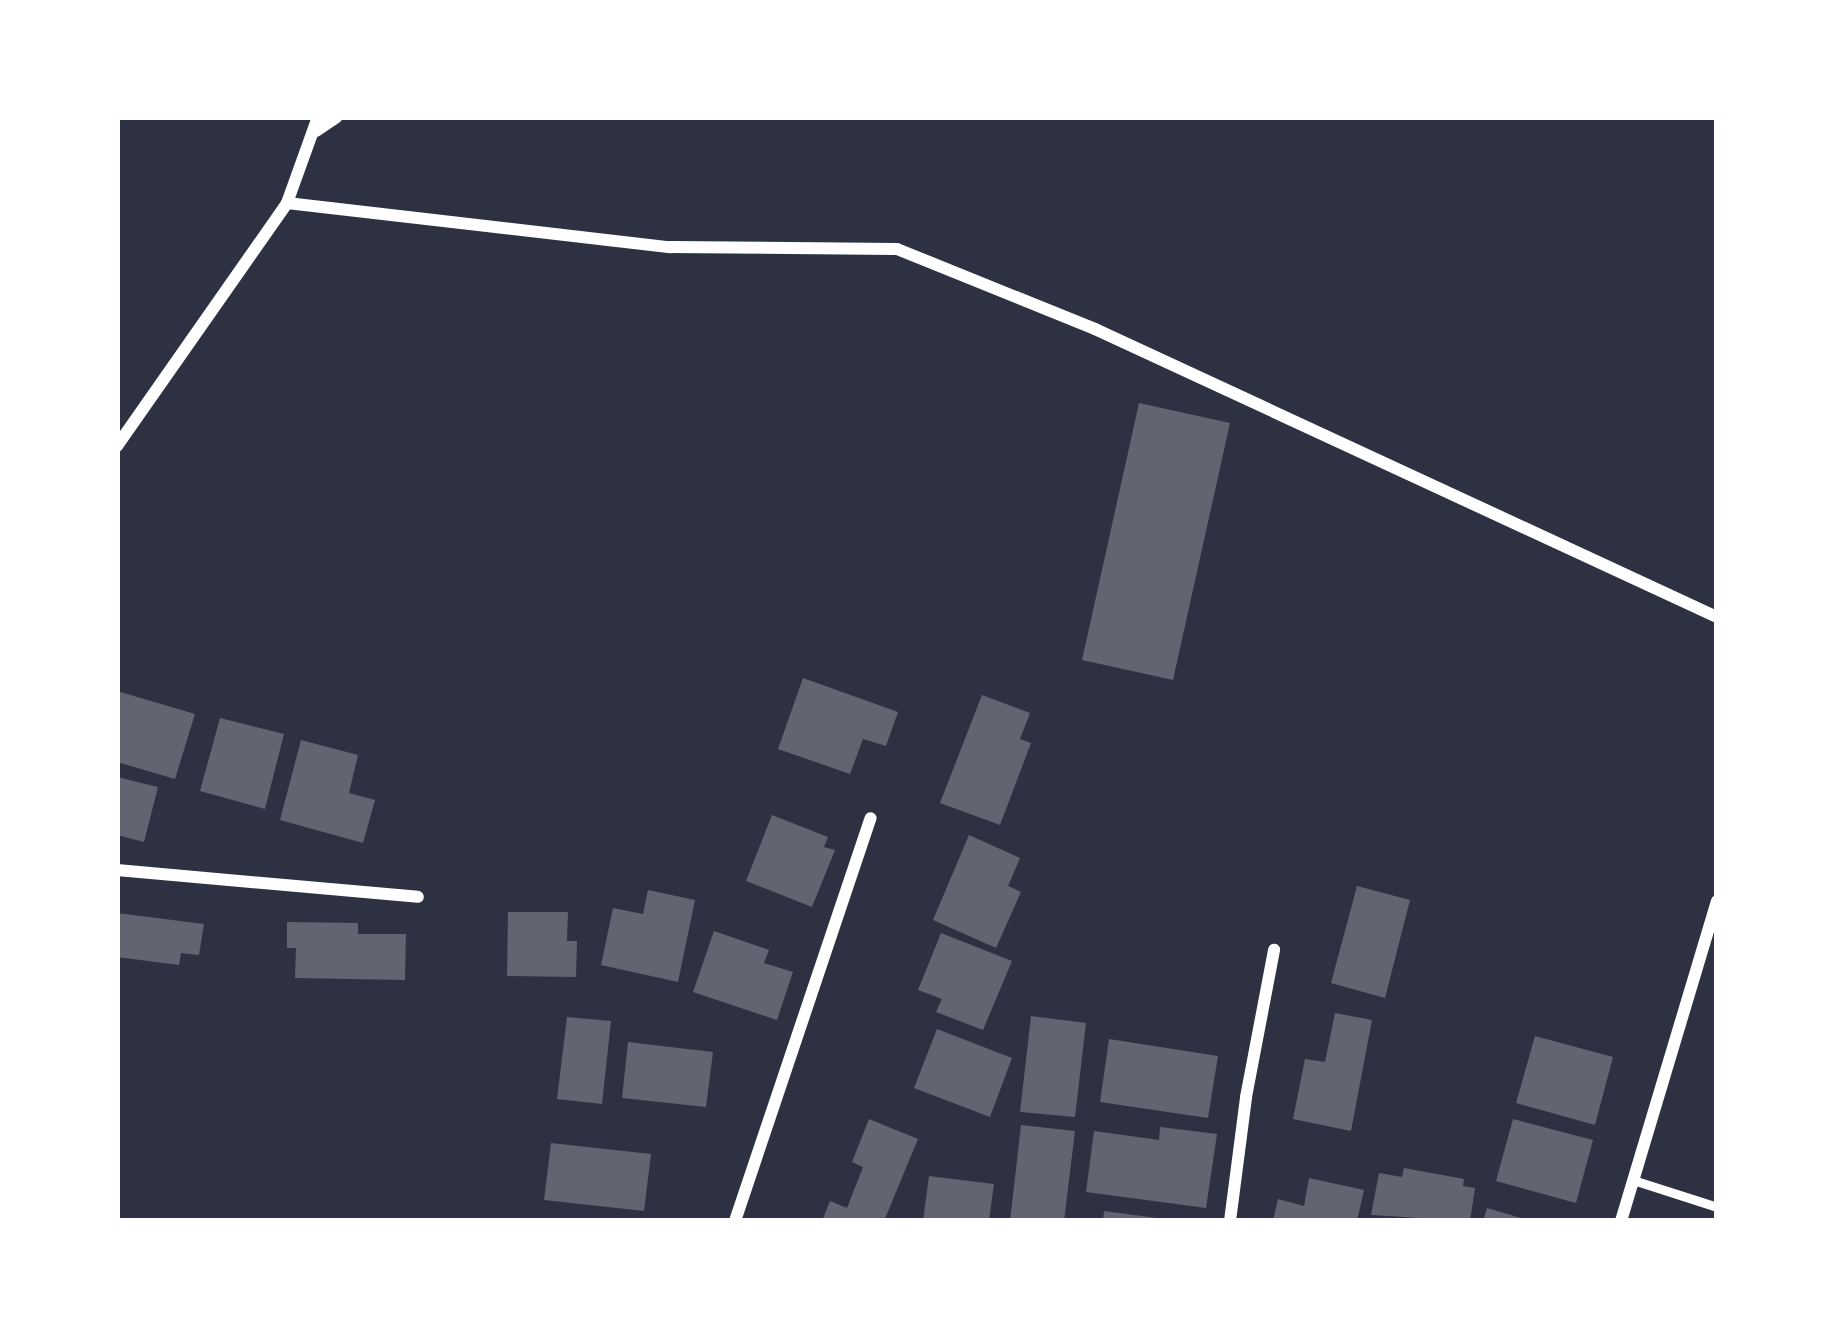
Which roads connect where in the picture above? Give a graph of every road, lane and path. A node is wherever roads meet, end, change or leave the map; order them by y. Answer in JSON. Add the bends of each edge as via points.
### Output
{"nodes":[{"id":1,"x":337,"y":117,"type":"edge"},
{"id":2,"x":317,"y":124,"type":"edge"},
{"id":3,"x":287,"y":203,"type":"junction"},
{"id":4,"x":117,"y":446,"type":"edge"},
{"id":5,"x":1717,"y":617,"type":"edge"},
{"id":6,"x":872,"y":818,"type":"dead end"},
{"id":7,"x":117,"y":870,"type":"edge"},
{"id":8,"x":418,"y":897,"type":"dead end"},
{"id":9,"x":1717,"y":901,"type":"edge"},
{"id":10,"x":1274,"y":950,"type":"dead end"},
{"id":11,"x":1633,"y":1180,"type":"junction"},
{"id":12,"x":1717,"y":1207,"type":"edge"},
{"id":13,"x":735,"y":1221,"type":"edge"},
{"id":14,"x":1230,"y":1221,"type":"edge"},
{"id":15,"x":1621,"y":1221,"type":"edge"}],
"edges":[{"from":1,"to":2,"type":"street"},
{"from":2,"to":3,"type":"street"},
{"from":3,"to":4,"type":"street"},
{"from":3,"to":5,"type":"street","via":[[670,247],[897,249],[1095,328]]},
{"from":6,"to":13,"type":"street"},
{"from":7,"to":8,"type":"street"},
{"from":9,"to":11,"type":"street"},
{"from":10,"to":14,"type":"street"},
{"from":11,"to":12,"type":"lane"},
{"from":11,"to":15,"type":"street"}]}
